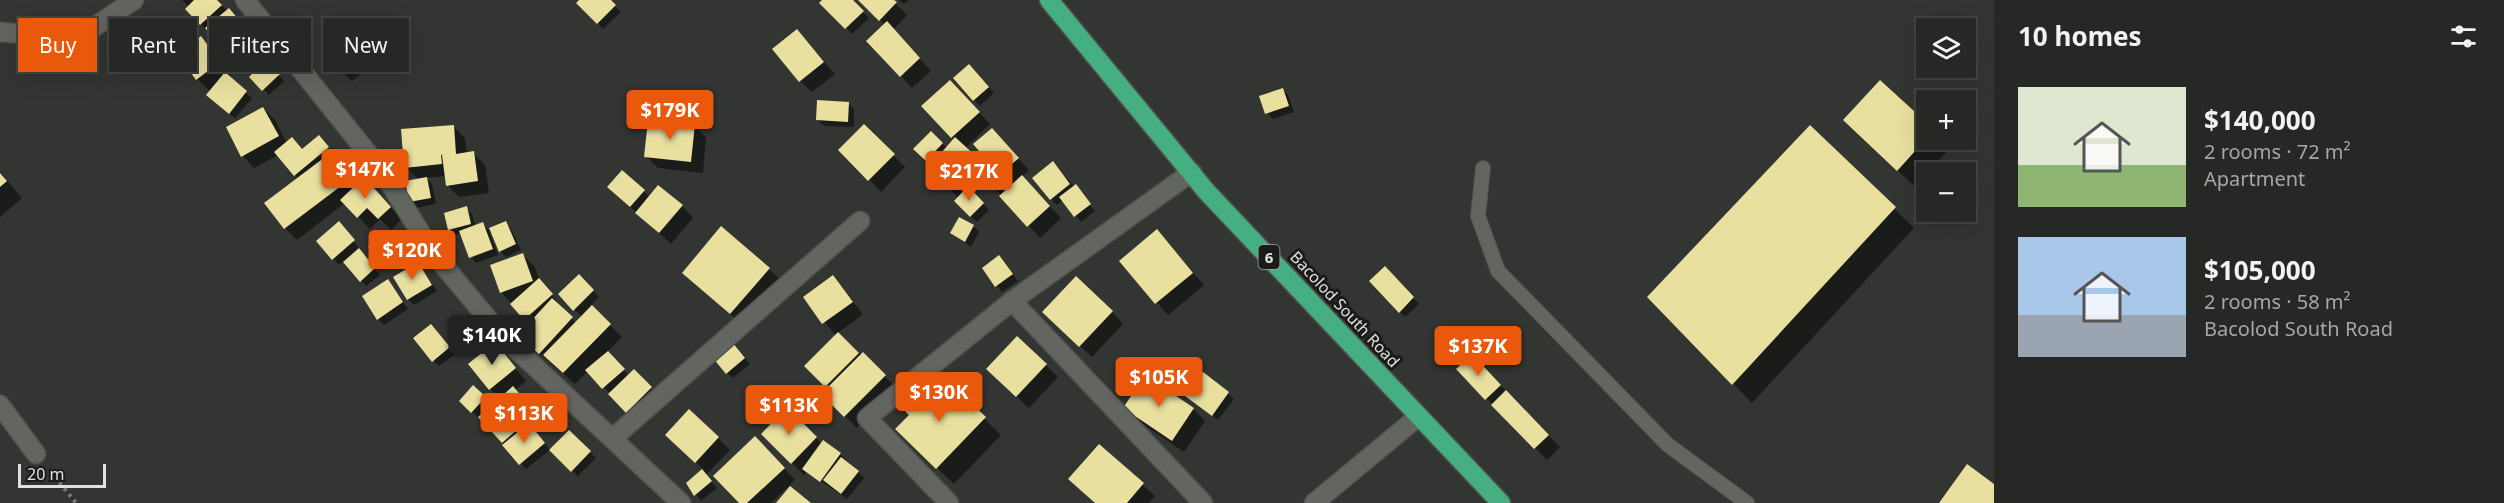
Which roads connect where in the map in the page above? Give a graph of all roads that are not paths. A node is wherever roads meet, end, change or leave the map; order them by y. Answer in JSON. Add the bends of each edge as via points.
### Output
{"nodes":[{"id":1,"x":134,"y":0,"type":"edge"},
{"id":2,"x":245,"y":0,"type":"edge"},
{"id":3,"x":1049,"y":0,"type":"edge"},
{"id":4,"x":0,"y":32,"type":"edge"},
{"id":5,"x":1482,"y":168,"type":"dead end"},
{"id":6,"x":1192,"y":172,"type":"junction"},
{"id":7,"x":860,"y":222,"type":"dead end"},
{"id":8,"x":1012,"y":301,"type":"junction"},
{"id":9,"x":0,"y":405,"type":"edge"},
{"id":10,"x":1419,"y":416,"type":"junction"},
{"id":11,"x":613,"y":438,"type":"junction"},
{"id":12,"x":36,"y":454,"type":"road end"},
{"id":13,"x":681,"y":503,"type":"edge"},
{"id":14,"x":949,"y":503,"type":"edge"},
{"id":15,"x":1203,"y":503,"type":"edge"},
{"id":16,"x":1314,"y":503,"type":"edge"},
{"id":17,"x":1501,"y":503,"type":"edge"},
{"id":18,"x":1747,"y":503,"type":"edge"}],
"edges":[{"from":1,"to":4,"type":"street","via":[[84,34],[56,37]]},
{"from":2,"to":11,"type":"street","via":[[382,171],[434,254],[503,337]]},
{"from":3,"to":6,"type":"highway","name":"Bacolod South Road","number":"6"},
{"from":5,"to":18,"type":"lane","via":[[1478,216],[1498,272],[1668,445]]},
{"from":6,"to":8,"type":"street"},
{"from":6,"to":10,"type":"highway","name":"Bacolod South Road","number":"6"},
{"from":7,"to":11,"type":"street"},
{"from":8,"to":14,"type":"street","via":[[867,418]]},
{"from":8,"to":15,"type":"street"},
{"from":9,"to":12,"type":"street"},
{"from":10,"to":16,"type":"street"},
{"from":10,"to":17,"type":"highway","name":"Bacolod South Road","number":"6"},
{"from":11,"to":13,"type":"street"}]}
